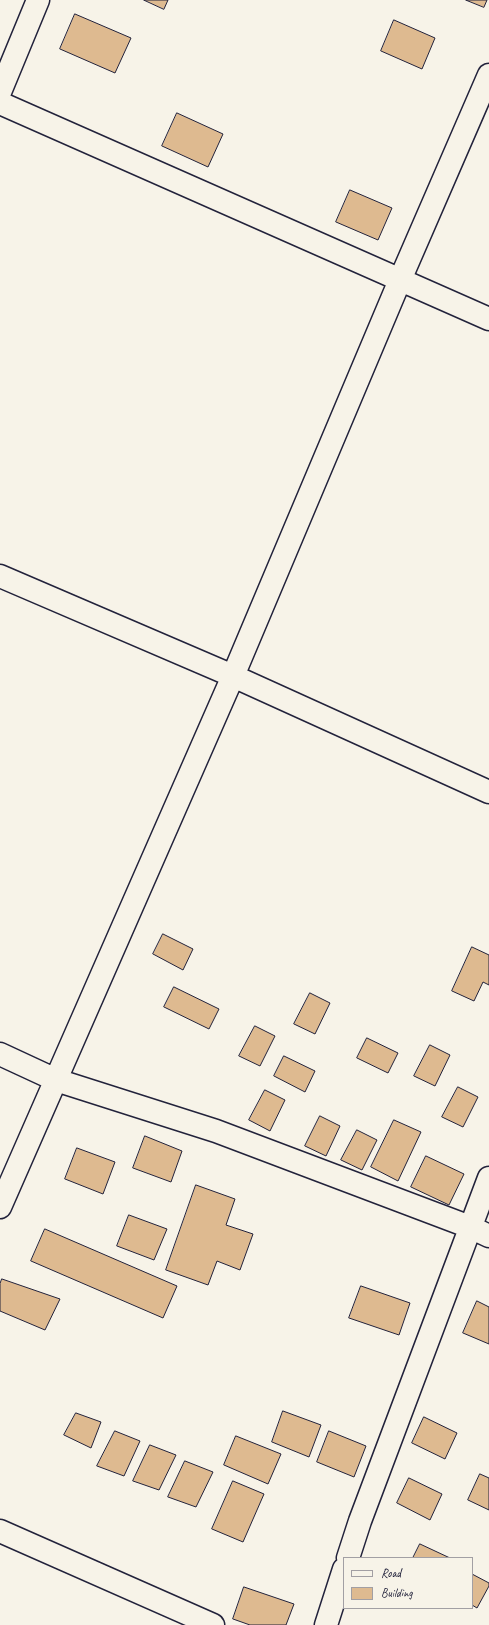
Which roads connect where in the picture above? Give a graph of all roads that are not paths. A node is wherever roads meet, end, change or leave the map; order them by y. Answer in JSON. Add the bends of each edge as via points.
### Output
{"nodes":[{"id":1,"x":38,"y":0,"type":"edge"},
{"id":2,"x":489,"y":75,"type":"edge"},
{"id":3,"x":0,"y":92,"type":"edge"},
{"id":4,"x":0,"y":103,"type":"edge"},
{"id":5,"x":400,"y":280,"type":"junction"},
{"id":6,"x":489,"y":319,"type":"edge"},
{"id":7,"x":0,"y":576,"type":"edge"},
{"id":8,"x":233,"y":676,"type":"junction"},
{"id":9,"x":489,"y":792,"type":"edge"},
{"id":10,"x":0,"y":1054,"type":"edge"},
{"id":11,"x":56,"y":1080,"type":"junction"},
{"id":12,"x":489,"y":1178,"type":"edge"},
{"id":13,"x":0,"y":1207,"type":"edge"},
{"id":14,"x":470,"y":1227,"type":"junction"},
{"id":15,"x":489,"y":1236,"type":"edge"},
{"id":16,"x":0,"y":1531,"type":"edge"},
{"id":17,"x":348,"y":1557,"type":"edge"},
{"id":18,"x":343,"y":1572,"type":"edge"},
{"id":19,"x":213,"y":1625,"type":"edge"},
{"id":20,"x":326,"y":1625,"type":"edge"}],
"edges":[{"from":1,"to":3,"type":"street"},
{"from":2,"to":5,"type":"street"},
{"from":4,"to":5,"type":"street"},
{"from":5,"to":6,"type":"street"},
{"from":5,"to":8,"type":"street"},
{"from":7,"to":8,"type":"street"},
{"from":8,"to":9,"type":"street"},
{"from":8,"to":11,"type":"street"},
{"from":10,"to":11,"type":"street"},
{"from":11,"to":13,"type":"street"},
{"from":11,"to":14,"type":"street","via":[[216,1131]]},
{"from":12,"to":14,"type":"street"},
{"from":14,"to":15,"type":"street"},
{"from":14,"to":17,"type":"street"},
{"from":16,"to":19,"type":"street"},
{"from":18,"to":20,"type":"street"}]}
